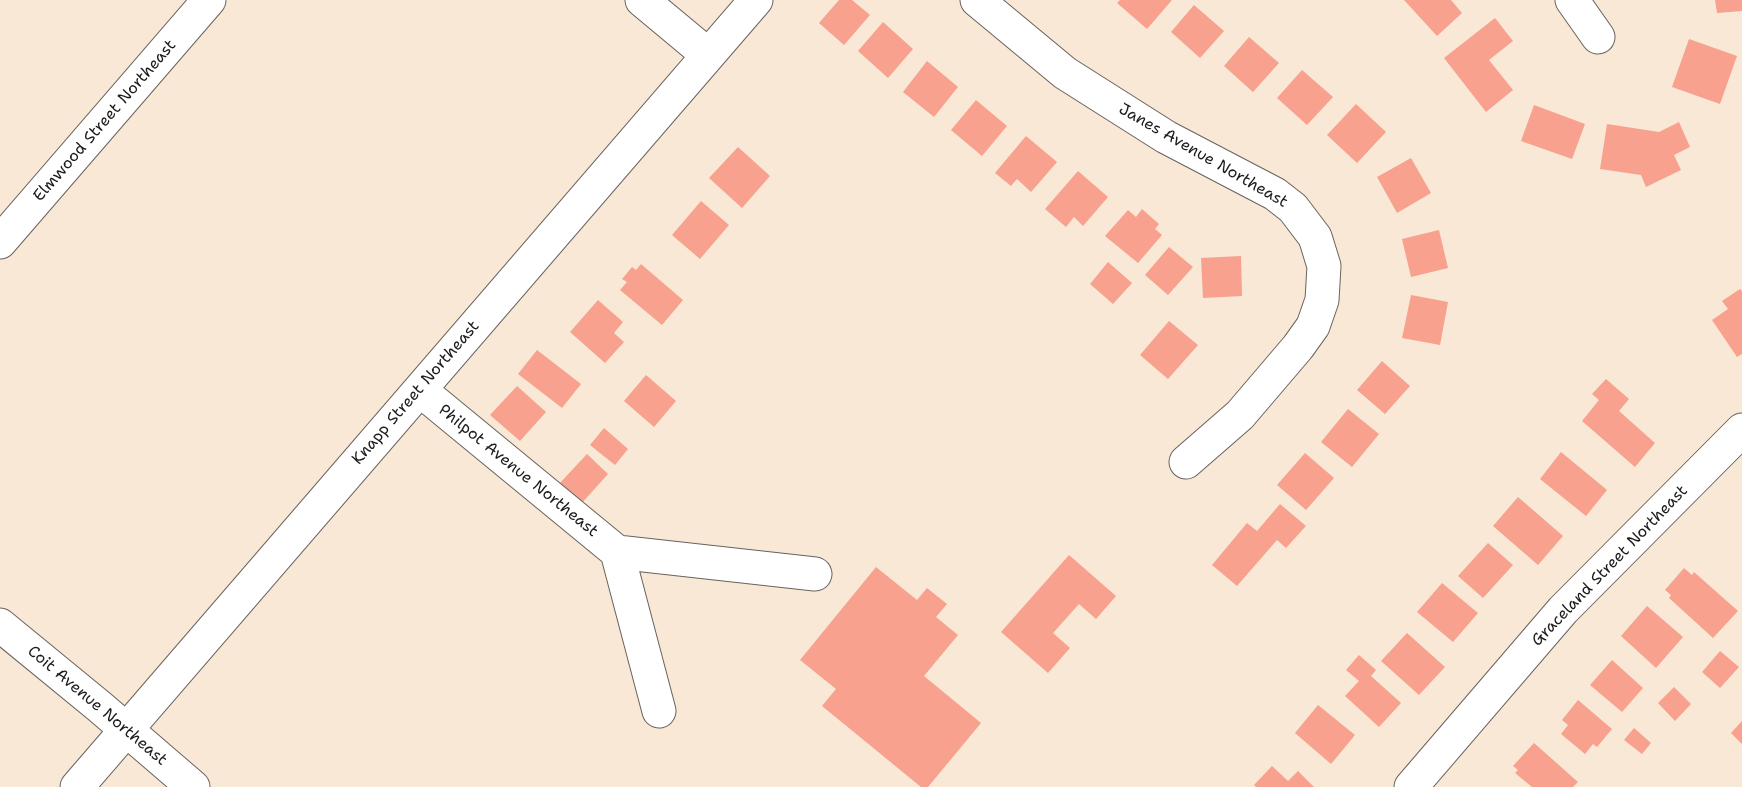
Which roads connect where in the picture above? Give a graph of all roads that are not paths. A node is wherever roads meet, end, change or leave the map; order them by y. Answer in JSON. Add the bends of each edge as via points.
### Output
{"nodes":[{"id":1,"x":209,"y":0,"type":"edge"},
{"id":2,"x":642,"y":0,"type":"edge"},
{"id":3,"x":756,"y":0,"type":"edge"},
{"id":4,"x":977,"y":0,"type":"edge"},
{"id":5,"x":1572,"y":0,"type":"edge"},
{"id":6,"x":1598,"y":37,"type":"dead end"},
{"id":7,"x":708,"y":56,"type":"junction"},
{"id":8,"x":0,"y":242,"type":"edge"},
{"id":9,"x":420,"y":390,"type":"junction"},
{"id":10,"x":1742,"y":430,"type":"edge"},
{"id":11,"x":1186,"y":462,"type":"dead end"},
{"id":12,"x":617,"y":552,"type":"junction"},
{"id":13,"x":815,"y":574,"type":"dead end"},
{"id":14,"x":0,"y":625,"type":"edge"},
{"id":15,"x":659,"y":711,"type":"dead end"},
{"id":16,"x":126,"y":729,"type":"junction"},
{"id":17,"x":77,"y":787,"type":"edge"},
{"id":18,"x":193,"y":787,"type":"edge"},
{"id":19,"x":1411,"y":787,"type":"edge"}],
"edges":[{"from":1,"to":8,"type":"street","name":"Elmwood Street Northeast"},
{"from":2,"to":7,"type":"street"},
{"from":3,"to":7,"type":"street","name":"Knapp Street Northeast"},
{"from":4,"to":11,"type":"street","name":"Janes Avenue Northeast","via":[[1065,73],[1166,136],[1275,194],[1293,208],[1315,237],[1324,266],[1322,300],[1313,326],[1240,415]]},
{"from":5,"to":6,"type":"street"},
{"from":7,"to":9,"type":"street","name":"Knapp Street Northeast"},
{"from":9,"to":12,"type":"street","name":"Philpot Avenue Northeast"},
{"from":9,"to":16,"type":"street","name":"Knapp Street Northeast"},
{"from":10,"to":19,"type":"street","name":"Graceland Street Northeast","via":[[1563,610]]},
{"from":12,"to":13,"type":"street"},
{"from":12,"to":15,"type":"street"},
{"from":14,"to":16,"type":"street","name":"Coit Avenue Northeast"},
{"from":16,"to":17,"type":"street","name":"Knapp Street Northeast"},
{"from":16,"to":18,"type":"street","name":"Coit Avenue Northeast"}]}
